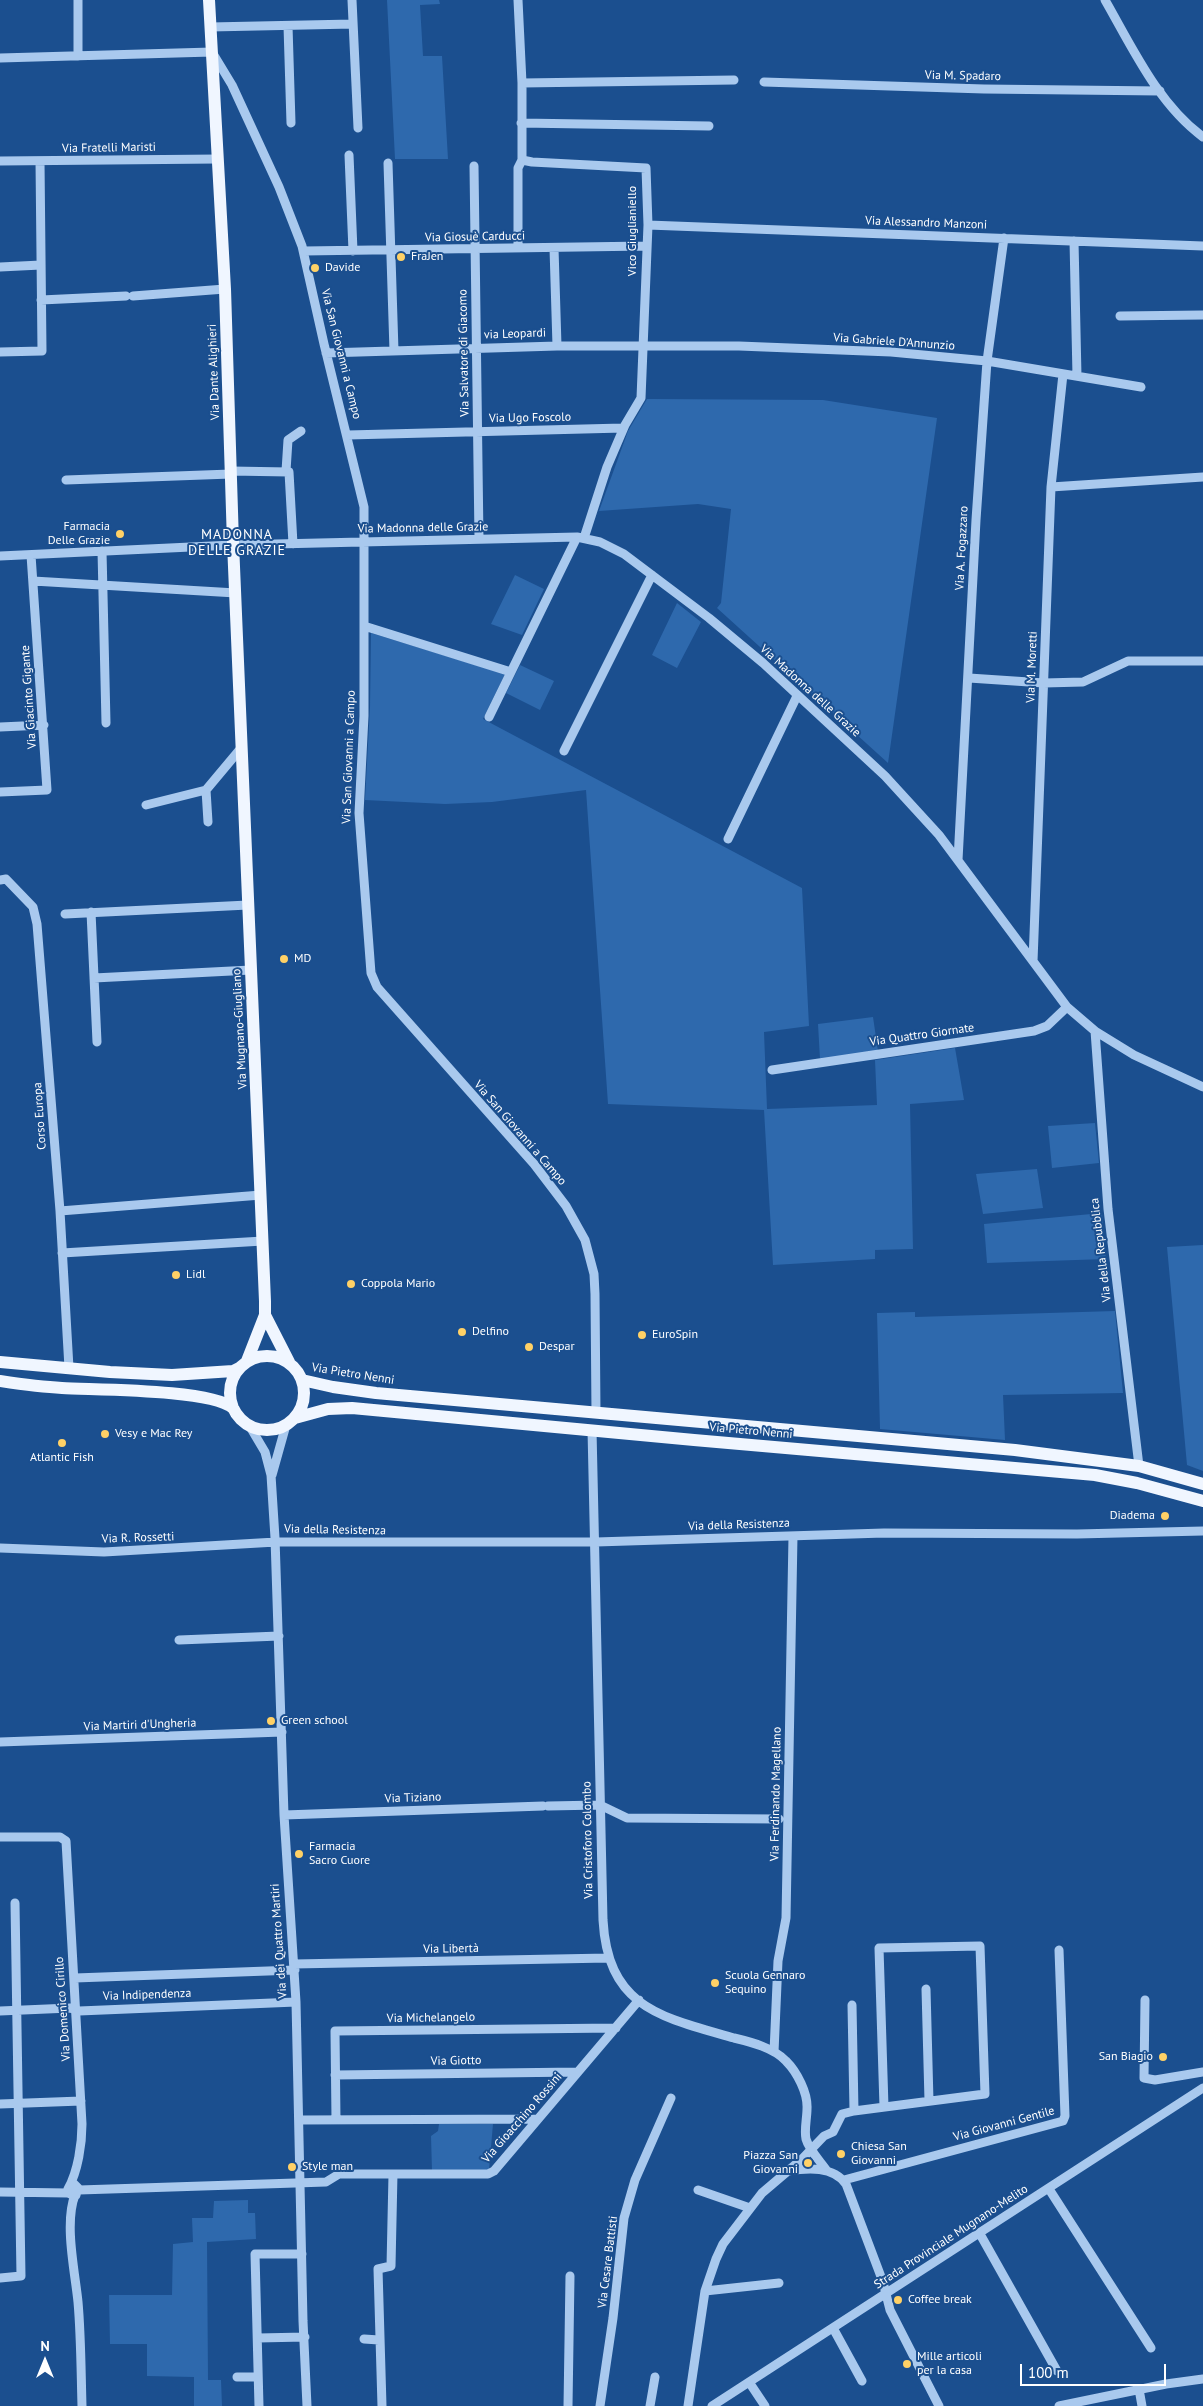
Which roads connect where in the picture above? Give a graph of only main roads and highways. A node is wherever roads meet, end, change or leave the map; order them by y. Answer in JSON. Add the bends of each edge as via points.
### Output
{"nodes":[{"id":1,"x":209,"y":0,"type":"edge"},
{"id":2,"x":242,"y":745,"type":"joint"},
{"id":3,"x":265,"y":1315,"type":"junction"},
{"id":4,"x":0,"y":1362,"type":"edge"},
{"id":5,"x":289,"y":1362,"type":"junction"},
{"id":6,"x":243,"y":1364,"type":"junction"},
{"id":7,"x":302,"y":1380,"type":"junction"},
{"id":8,"x":0,"y":1381,"type":"edge"},
{"id":9,"x":233,"y":1408,"type":"junction"},
{"id":10,"x":290,"y":1422,"type":"junction"},
{"id":11,"x":1203,"y":1484,"type":"edge"},
{"id":12,"x":1203,"y":1502,"type":"edge"}],
"edges":[{"from":1,"to":2,"type":"main road","name":"Via Dante Alighieri","via":[[225,289]]},
{"from":2,"to":3,"type":"main road","name":"Via Mugnano-Giugliano"},
{"from":3,"to":5,"type":"main road","name":"Via Mugnano-Giugliano"},
{"from":3,"to":6,"type":"main road","name":"Via Mugnano-Giugliano"},
{"from":4,"to":6,"type":"main road","via":[[172,1376],[233,1371]]},
{"from":5,"to":6,"type":"main road","via":[[268,1355]]},
{"from":5,"to":7,"type":"main road"},
{"from":6,"to":9,"type":"main road","via":[[230,1387]]},
{"from":7,"to":10,"type":"main road","via":[[304,1400]]},
{"from":7,"to":11,"type":"main road","name":"Via Pietro Nenni","via":[[376,1394],[1015,1450],[1139,1466]]},
{"from":8,"to":9,"type":"main road","via":[[59,1388],[176,1394],[205,1398]]},
{"from":9,"to":10,"type":"main road","via":[[249,1425],[268,1430]]},
{"from":10,"to":12,"type":"main road","name":"Via Pietro Nenni","via":[[328,1409],[352,1408],[1095,1474]]}]}
